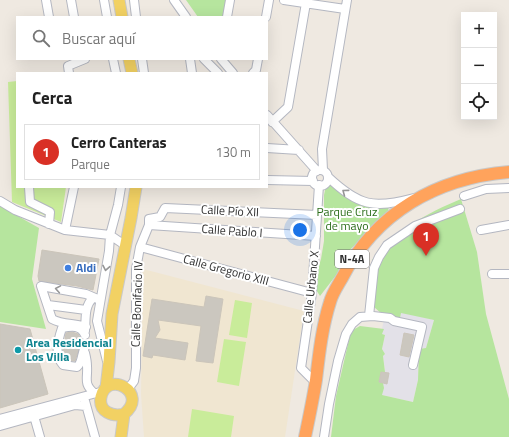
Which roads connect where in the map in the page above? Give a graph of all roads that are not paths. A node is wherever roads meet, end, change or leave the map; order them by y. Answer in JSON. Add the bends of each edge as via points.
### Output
{"nodes":[{"id":1,"x":46,"y":0,"type":"edge"},
{"id":2,"x":71,"y":0,"type":"edge"},
{"id":3,"x":104,"y":0,"type":"edge"},
{"id":4,"x":119,"y":0,"type":"edge"},
{"id":5,"x":134,"y":0,"type":"edge"},
{"id":6,"x":174,"y":0,"type":"edge"},
{"id":7,"x":230,"y":0,"type":"edge"},
{"id":8,"x":269,"y":0,"type":"edge"},
{"id":9,"x":284,"y":0,"type":"edge"},
{"id":10,"x":347,"y":0,"type":"edge"},
{"id":11,"x":306,"y":3,"type":"junction"},
{"id":12,"x":345,"y":9,"type":"junction"},
{"id":13,"x":49,"y":16,"type":"edge"},
{"id":14,"x":74,"y":16,"type":"edge"},
{"id":15,"x":107,"y":16,"type":"edge"},
{"id":16,"x":122,"y":16,"type":"edge"},
{"id":17,"x":136,"y":16,"type":"edge"},
{"id":18,"x":185,"y":16,"type":"edge"},
{"id":19,"x":227,"y":16,"type":"edge"},
{"id":20,"x":266,"y":16,"type":"edge"},
{"id":21,"x":83,"y":60,"type":"edge"},
{"id":22,"x":114,"y":60,"type":"edge"},
{"id":23,"x":129,"y":60,"type":"edge"},
{"id":24,"x":142,"y":60,"type":"edge"},
{"id":25,"x":190,"y":60,"type":"edge"},
{"id":26,"x":205,"y":60,"type":"edge"},
{"id":27,"x":222,"y":60,"type":"edge"},
{"id":28,"x":258,"y":60,"type":"edge"},
{"id":29,"x":69,"y":72,"type":"edge"},
{"id":30,"x":116,"y":72,"type":"edge"},
{"id":31,"x":132,"y":72,"type":"edge"},
{"id":32,"x":144,"y":72,"type":"edge"},
{"id":33,"x":192,"y":72,"type":"edge"},
{"id":34,"x":217,"y":72,"type":"edge"},
{"id":35,"x":231,"y":72,"type":"edge"},
{"id":36,"x":254,"y":72,"type":"edge"},
{"id":37,"x":270,"y":118,"type":"edge"},
{"id":38,"x":268,"y":148,"type":"edge"},
{"id":39,"x":299,"y":150,"type":"junction"},
{"id":40,"x":323,"y":172,"type":"junction"},
{"id":41,"x":509,"y":172,"type":"edge"},
{"id":42,"x":268,"y":180,"type":"edge"},
{"id":43,"x":316,"y":183,"type":"junction"},
{"id":44,"x":29,"y":188,"type":"edge"},
{"id":45,"x":74,"y":188,"type":"edge"},
{"id":46,"x":121,"y":188,"type":"edge"},
{"id":47,"x":136,"y":188,"type":"edge"},
{"id":48,"x":509,"y":188,"type":"edge"},
{"id":49,"x":422,"y":196,"type":"junction"},
{"id":50,"x":464,"y":196,"type":"dead end"},
{"id":51,"x":0,"y":200,"type":"edge"},
{"id":52,"x":460,"y":209,"type":"dead end"},
{"id":53,"x":317,"y":215,"type":"junction"},
{"id":54,"x":149,"y":222,"type":"junction"},
{"id":55,"x":49,"y":224,"type":"junction"},
{"id":56,"x":509,"y":225,"type":"edge"},
{"id":57,"x":65,"y":230,"type":"junction"},
{"id":58,"x":481,"y":230,"type":"dead end"},
{"id":59,"x":110,"y":235,"type":"junction"},
{"id":60,"x":316,"y":236,"type":"junction"},
{"id":61,"x":126,"y":246,"type":"junction"},
{"id":62,"x":140,"y":247,"type":"junction"},
{"id":63,"x":492,"y":274,"type":"dead end"},
{"id":64,"x":509,"y":274,"type":"edge"},
{"id":65,"x":312,"y":293,"type":"junction"},
{"id":66,"x":96,"y":299,"type":"junction"},
{"id":67,"x":48,"y":305,"type":"junction"},
{"id":68,"x":86,"y":310,"type":"junction"},
{"id":69,"x":369,"y":316,"type":"junction"},
{"id":70,"x":85,"y":331,"type":"junction"},
{"id":71,"x":85,"y":347,"type":"junction"},
{"id":72,"x":412,"y":365,"type":"dead end"},
{"id":73,"x":109,"y":366,"type":"junction"},
{"id":74,"x":315,"y":382,"type":"junction"},
{"id":75,"x":123,"y":386,"type":"junction"},
{"id":76,"x":101,"y":391,"type":"junction"},
{"id":77,"x":75,"y":398,"type":"junction"},
{"id":78,"x":85,"y":403,"type":"junction"},
{"id":79,"x":101,"y":403,"type":"junction"},
{"id":80,"x":124,"y":414,"type":"junction"},
{"id":81,"x":111,"y":415,"type":"junction"},
{"id":82,"x":34,"y":416,"type":"junction"},
{"id":83,"x":0,"y":419,"type":"edge"},
{"id":84,"x":0,"y":426,"type":"edge"},
{"id":85,"x":40,"y":437,"type":"edge"},
{"id":86,"x":95,"y":437,"type":"edge"},
{"id":87,"x":121,"y":437,"type":"edge"},
{"id":88,"x":305,"y":437,"type":"edge"},
{"id":89,"x":324,"y":437,"type":"edge"}],
"edges":[{"from":1,"to":13,"type":"street"},
{"from":2,"to":14,"type":"street"},
{"from":3,"to":15,"type":"street"},
{"from":4,"to":16,"type":"main road"},
{"from":5,"to":17,"type":"street"},
{"from":6,"to":18,"type":"street"},
{"from":7,"to":19,"type":"street"},
{"from":8,"to":20,"type":"street"},
{"from":9,"to":11,"type":"street"},
{"from":10,"to":12,"type":"street"},
{"from":11,"to":12,"type":"street"},
{"from":11,"to":37,"type":"street","via":[[288,107]]},
{"from":12,"to":40,"type":"street","via":[[322,149]]},
{"from":21,"to":29,"type":"street","via":[[68,66]]},
{"from":22,"to":30,"type":"street"},
{"from":23,"to":31,"type":"main road"},
{"from":24,"to":32,"type":"street"},
{"from":25,"to":33,"type":"street"},
{"from":26,"to":34,"type":"street"},
{"from":27,"to":35,"type":"street"},
{"from":28,"to":36,"type":"street"},
{"from":37,"to":39,"type":"street"},
{"from":38,"to":39,"type":"street"},
{"from":39,"to":40,"type":"street"},
{"from":40,"to":43,"type":"street","name":"Calle Urbano X","via":[[313,175]]},
{"from":40,"to":43,"type":"street","via":[[327,182],[324,185]]},
{"from":49,"to":40,"type":"street","one_way":true,"via":[[389,204],[366,202],[353,197]]},
{"from":41,"to":49,"type":"highway","number":"N-4A","via":[[486,174],[451,183]]},
{"from":42,"to":43,"type":"street"},
{"from":43,"to":53,"type":"street","name":"Calle Urbano X"},
{"from":44,"to":55,"type":"street","via":[[30,202],[50,212]]},
{"from":45,"to":57,"type":"street"},
{"from":46,"to":59,"type":"street"},
{"from":47,"to":61,"type":"main road"},
{"from":48,"to":50,"type":"street","via":[[486,190]]},
{"from":49,"to":74,"type":"highway","number":"N-4A","via":[[406,205],[383,224],[365,242],[349,264],[330,301]]},
{"from":51,"to":55,"type":"street","via":[[15,210]]},
{"from":52,"to":69,"type":"street","via":[[415,226],[387,245],[374,268]]},
{"from":53,"to":54,"type":"street","name":"Calle Pío XII","via":[[165,208],[160,217]]},
{"from":53,"to":60,"type":"street","name":"Calle Urbano X"},
{"from":54,"to":60,"type":"street","name":"Calle Pablo I"},
{"from":54,"to":62,"type":"street","name":"Calle Bonifacio IV"},
{"from":55,"to":57,"type":"street"},
{"from":56,"to":58,"type":"street"},
{"from":57,"to":59,"type":"street"},
{"from":59,"to":61,"type":"street"},
{"from":59,"to":66,"type":"street","one_way":true,"via":[[109,251]]},
{"from":60,"to":65,"type":"street","name":"Calle Urbano X"},
{"from":61,"to":73,"type":"main road","via":[[112,314]]},
{"from":62,"to":65,"type":"street","name":"Calle Gregorio XIII"},
{"from":62,"to":75,"type":"street","name":"Calle Bonifacio IV","via":[[136,269],[136,368],[134,381]]},
{"from":63,"to":64,"type":"street"},
{"from":65,"to":74,"type":"street","name":"Calle Urbano X","via":[[301,368]]},
{"from":66,"to":67,"type":"street","one_way":true,"via":[[86,294],[42,286]]},
{"from":66,"to":68,"type":"street","via":[[88,302]]},
{"from":66,"to":73,"type":"street","via":[[97,321]]},
{"from":67,"to":68,"type":"street"},
{"from":67,"to":70,"type":"street","via":[[52,319],[79,324]]},
{"from":68,"to":70,"type":"street"},
{"from":69,"to":72,"type":"street","via":[[390,318],[422,328]]},
{"from":69,"to":89,"type":"street","via":[[360,317],[346,334],[333,384]]},
{"from":70,"to":71,"type":"street"},
{"from":70,"to":71,"type":"street","via":[[79,327],[62,328],[57,356],[59,361],[63,366],[77,367]]},
{"from":71,"to":76,"type":"street","via":[[88,387]]},
{"from":73,"to":75,"type":"main road"},
{"from":73,"to":76,"type":"main road"},
{"from":74,"to":88,"type":"highway","number":"N-4A"},
{"from":75,"to":76,"type":"main road","via":[[112,385]]},
{"from":75,"to":80,"type":"main road","via":[[131,393],[132,404]]},
{"from":76,"to":77,"type":"street"},
{"from":76,"to":79,"type":"main road"},
{"from":77,"to":78,"type":"street"},
{"from":77,"to":83,"type":"street"},
{"from":78,"to":79,"type":"street"},
{"from":78,"to":82,"type":"street"},
{"from":78,"to":86,"type":"street"},
{"from":79,"to":81,"type":"main road"},
{"from":80,"to":81,"type":"main road"},
{"from":80,"to":87,"type":"main road"},
{"from":81,"to":87,"type":"main road"},
{"from":82,"to":84,"type":"street"},
{"from":82,"to":85,"type":"street"}]}
